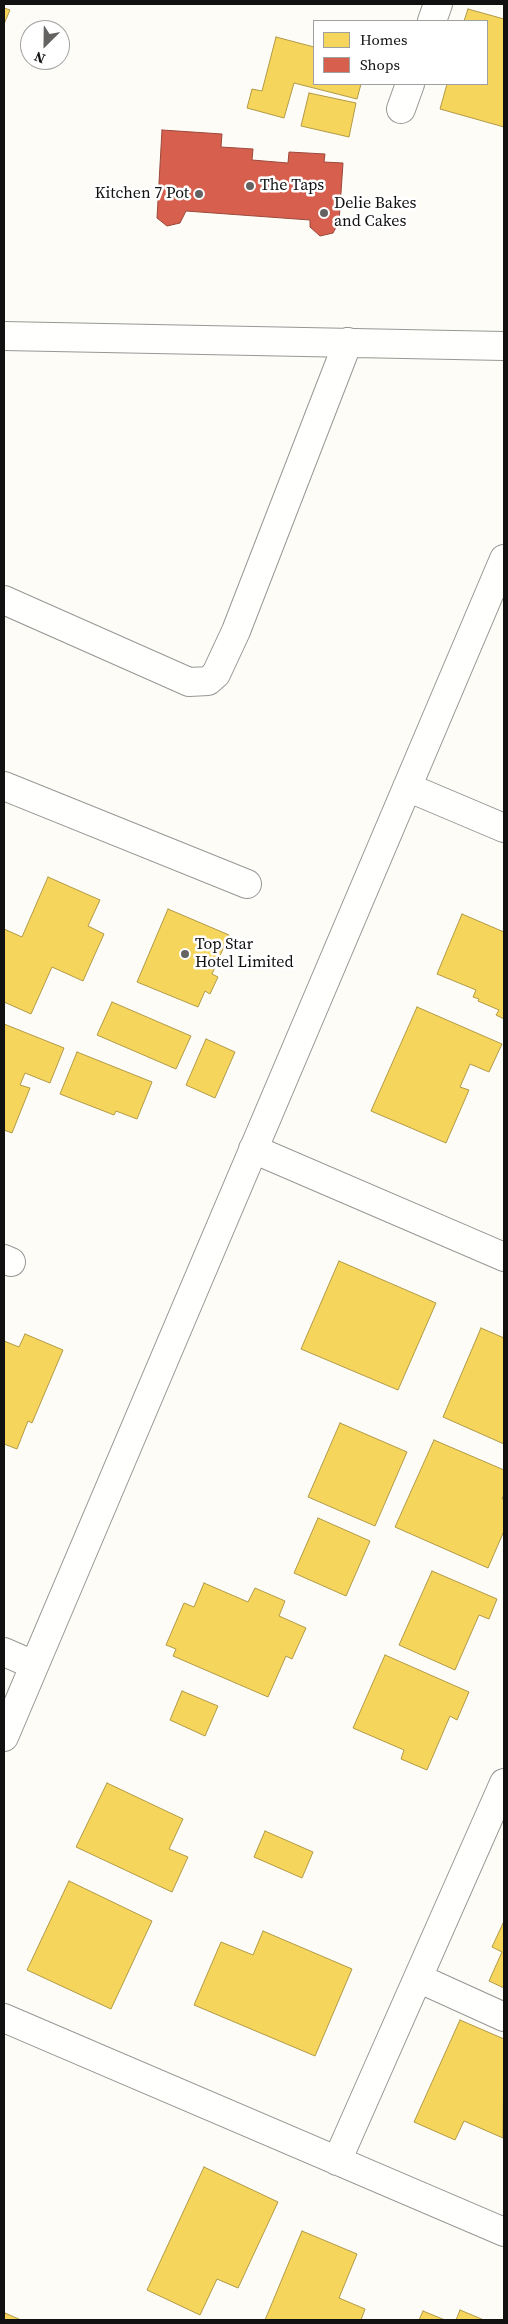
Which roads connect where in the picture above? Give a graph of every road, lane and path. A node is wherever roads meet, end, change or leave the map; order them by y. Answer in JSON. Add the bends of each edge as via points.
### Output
{"nodes":[{"id":1,"x":438,"y":4,"type":"edge"},
{"id":2,"x":432,"y":20,"type":"edge"},
{"id":3,"x":410,"y":85,"type":"edge"},
{"id":4,"x":401,"y":109,"type":"dead end"},
{"id":5,"x":4,"y":336,"type":"edge"},
{"id":6,"x":348,"y":342,"type":"junction"},
{"id":7,"x":504,"y":346,"type":"edge"},
{"id":8,"x":504,"y":559,"type":"edge"},
{"id":9,"x":4,"y":600,"type":"edge"},
{"id":10,"x":4,"y":786,"type":"edge"},
{"id":11,"x":407,"y":787,"type":"junction"},
{"id":12,"x":504,"y":828,"type":"edge"},
{"id":13,"x":247,"y":884,"type":"dead end"},
{"id":14,"x":253,"y":1149,"type":"junction"},
{"id":15,"x":504,"y":1257,"type":"edge"},
{"id":16,"x":4,"y":1652,"type":"edge"},
{"id":17,"x":34,"y":1665,"type":"junction"},
{"id":18,"x":4,"y":1736,"type":"edge"},
{"id":19,"x":504,"y":1783,"type":"edge"},
{"id":20,"x":418,"y":1978,"type":"junction"},
{"id":21,"x":504,"y":2016,"type":"edge"},
{"id":22,"x":4,"y":2018,"type":"edge"},
{"id":23,"x":337,"y":2161,"type":"junction"},
{"id":24,"x":504,"y":2232,"type":"edge"}],
"edges":[{"from":1,"to":2,"type":"street"},
{"from":3,"to":4,"type":"street"},
{"from":5,"to":6,"type":"street"},
{"from":6,"to":7,"type":"street"},
{"from":6,"to":9,"type":"street","via":[[236,631],[216,674],[208,682],[189,682]]},
{"from":8,"to":11,"type":"street"},
{"from":10,"to":13,"type":"street"},
{"from":11,"to":12,"type":"street"},
{"from":11,"to":14,"type":"street"},
{"from":14,"to":15,"type":"street"},
{"from":14,"to":17,"type":"street"},
{"from":16,"to":17,"type":"street"},
{"from":17,"to":18,"type":"street"},
{"from":19,"to":20,"type":"street"},
{"from":20,"to":21,"type":"street"},
{"from":20,"to":23,"type":"street"},
{"from":22,"to":23,"type":"street"},
{"from":23,"to":24,"type":"street"}]}
